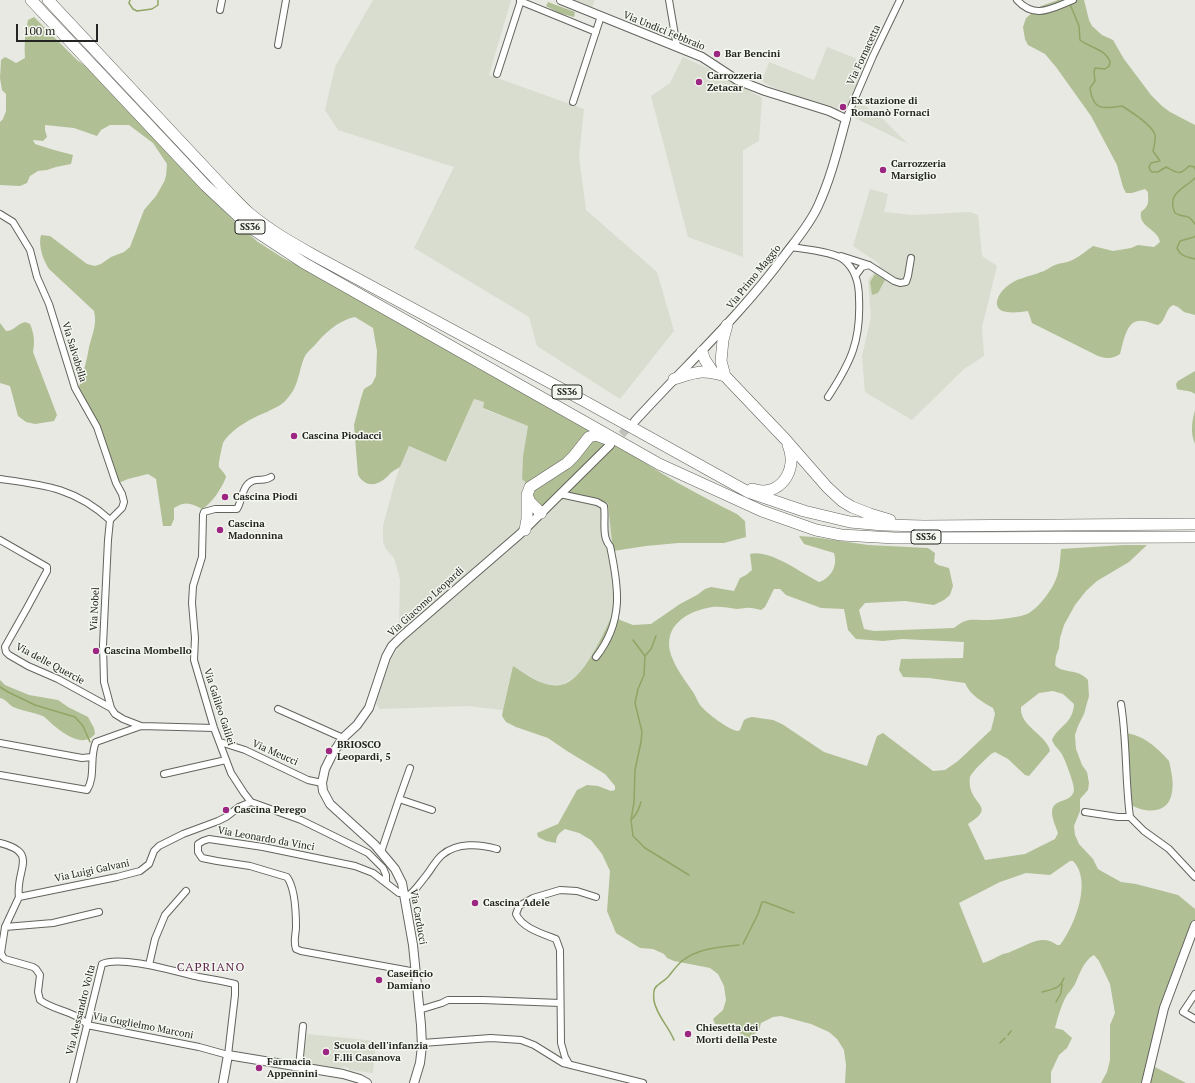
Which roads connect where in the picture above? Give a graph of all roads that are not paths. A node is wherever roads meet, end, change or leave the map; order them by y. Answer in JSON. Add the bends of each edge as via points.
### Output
{"nodes":[{"id":1,"x":31,"y":0,"type":"edge"},
{"id":2,"x":48,"y":0,"type":"edge"},
{"id":3,"x":222,"y":0,"type":"edge"},
{"id":4,"x":286,"y":0,"type":"edge"},
{"id":5,"x":520,"y":0,"type":"edge"},
{"id":6,"x":561,"y":0,"type":"edge"},
{"id":7,"x":669,"y":0,"type":"edge"},
{"id":8,"x":900,"y":0,"type":"edge"},
{"id":9,"x":1017,"y":0,"type":"edge"},
{"id":10,"x":1073,"y":0,"type":"edge"},
{"id":11,"x":220,"y":10,"type":"dead end"},
{"id":12,"x":601,"y":16,"type":"junction"},
{"id":13,"x":596,"y":32,"type":"junction"},
{"id":14,"x":278,"y":46,"type":"dead end"},
{"id":15,"x":677,"y":47,"type":"junction"},
{"id":16,"x":497,"y":74,"type":"dead end"},
{"id":17,"x":573,"y":102,"type":"dead end"},
{"id":18,"x":846,"y":119,"type":"junction"},
{"id":19,"x":0,"y":214,"type":"edge"},
{"id":20,"x":791,"y":247,"type":"junction"},
{"id":21,"x":836,"y":254,"type":"junction"},
{"id":22,"x":911,"y":258,"type":"dead end"},
{"id":23,"x":869,"y":265,"type":"junction"},
{"id":24,"x":856,"y":275,"type":"junction"},
{"id":25,"x":727,"y":325,"type":"junction"},
{"id":26,"x":702,"y":352,"type":"junction"},
{"id":27,"x":721,"y":361,"type":"junction"},
{"id":28,"x":713,"y":372,"type":"junction"},
{"id":29,"x":725,"y":376,"type":"junction"},
{"id":30,"x":674,"y":378,"type":"junction"},
{"id":31,"x":521,"y":386,"type":"junction"},
{"id":32,"x":828,"y":397,"type":"dead end"},
{"id":33,"x":635,"y":421,"type":"tunnel mouth"},
{"id":34,"x":786,"y":439,"type":"junction"},
{"id":35,"x":585,"y":442,"type":"junction"},
{"id":36,"x":610,"y":445,"type":"tunnel mouth"},
{"id":37,"x":670,"y":449,"type":"junction"},
{"id":38,"x":670,"y":470,"type":"junction"},
{"id":39,"x":271,"y":477,"type":"dead end"},
{"id":40,"x":0,"y":479,"type":"edge"},
{"id":41,"x":560,"y":494,"type":"junction"},
{"id":42,"x":527,"y":496,"type":"junction"},
{"id":43,"x":527,"y":511,"type":"junction"},
{"id":44,"x":538,"y":515,"type":"junction"},
{"id":45,"x":110,"y":520,"type":"junction"},
{"id":46,"x":1195,"y":524,"type":"edge"},
{"id":47,"x":1024,"y":525,"type":"junction"},
{"id":48,"x":522,"y":532,"type":"junction"},
{"id":49,"x":1195,"y":537,"type":"edge"},
{"id":50,"x":0,"y":540,"type":"edge"},
{"id":51,"x":596,"y":657,"type":"dead end"},
{"id":52,"x":1121,"y":704,"type":"dead end"},
{"id":53,"x":111,"y":708,"type":"junction"},
{"id":54,"x":278,"y":708,"type":"dead end"},
{"id":55,"x":141,"y":726,"type":"junction"},
{"id":56,"x":214,"y":728,"type":"junction"},
{"id":57,"x":343,"y":738,"type":"junction"},
{"id":58,"x":220,"y":742,"type":"junction"},
{"id":59,"x":0,"y":743,"type":"edge"},
{"id":60,"x":92,"y":757,"type":"junction"},
{"id":61,"x":226,"y":760,"type":"junction"},
{"id":62,"x":410,"y":768,"type":"dead end"},
{"id":63,"x":164,"y":774,"type":"dead end"},
{"id":64,"x":0,"y":775,"type":"edge"},
{"id":65,"x":322,"y":784,"type":"junction"},
{"id":66,"x":399,"y":799,"type":"junction"},
{"id":67,"x":251,"y":802,"type":"junction"},
{"id":68,"x":432,"y":810,"type":"dead end"},
{"id":69,"x":1086,"y":812,"type":"dead end"},
{"id":70,"x":1130,"y":817,"type":"junction"},
{"id":71,"x":0,"y":843,"type":"edge"},
{"id":72,"x":497,"y":849,"type":"dead end"},
{"id":73,"x":381,"y":852,"type":"junction"},
{"id":74,"x":1195,"y":877,"type":"edge"},
{"id":75,"x":386,"y":882,"type":"junction"},
{"id":76,"x":402,"y":883,"type":"junction"},
{"id":77,"x":186,"y":891,"type":"dead end"},
{"id":78,"x":404,"y":893,"type":"junction"},
{"id":79,"x":18,"y":896,"type":"junction"},
{"id":80,"x":596,"y":897,"type":"dead end"},
{"id":81,"x":100,"y":912,"type":"dead end"},
{"id":82,"x":1195,"y":925,"type":"edge"},
{"id":83,"x":5,"y":927,"type":"junction"},
{"id":84,"x":1188,"y":941,"type":"junction"},
{"id":85,"x":1195,"y":947,"type":"edge"},
{"id":86,"x":149,"y":965,"type":"junction"},
{"id":87,"x":416,"y":972,"type":"junction"},
{"id":88,"x":1195,"y":994,"type":"edge"},
{"id":89,"x":560,"y":1003,"type":"junction"},
{"id":90,"x":420,"y":1010,"type":"junction"},
{"id":91,"x":1195,"y":1019,"type":"edge"},
{"id":92,"x":87,"y":1026,"type":"junction"},
{"id":93,"x":303,"y":1026,"type":"dead end"},
{"id":94,"x":422,"y":1043,"type":"junction"},
{"id":95,"x":228,"y":1055,"type":"junction"},
{"id":96,"x":569,"y":1064,"type":"junction"},
{"id":97,"x":299,"y":1067,"type":"junction"},
{"id":98,"x":73,"y":1083,"type":"edge"},
{"id":99,"x":223,"y":1083,"type":"edge"},
{"id":100,"x":367,"y":1083,"type":"edge"},
{"id":101,"x":414,"y":1083,"type":"edge"},
{"id":102,"x":643,"y":1083,"type":"edge"},
{"id":103,"x":1146,"y":1083,"type":"edge"}],
"edges":[{"from":1,"to":31,"type":"highway","number":"SS36","via":[[205,185],[251,228],[304,263]]},
{"from":2,"to":37,"type":"highway","number":"SS36","via":[[225,189],[249,213],[267,226],[317,257]]},
{"from":3,"to":11,"type":"street"},
{"from":4,"to":14,"type":"street"},
{"from":5,"to":13,"type":"street"},
{"from":5,"to":16,"type":"street"},
{"from":6,"to":12,"type":"street","name":"Via Undici Febbraio"},
{"from":7,"to":15,"type":"street"},
{"from":8,"to":18,"type":"street","name":"Via Fornacetta"},
{"from":9,"to":10,"type":"street","via":[[1027,9],[1037,12]]},
{"from":12,"to":13,"type":"street"},
{"from":12,"to":15,"type":"street","name":"Via Undici Febbraio"},
{"from":13,"to":17,"type":"street"},
{"from":15,"to":18,"type":"street","name":"Via Undici Febbraio","via":[[702,57],[744,83]]},
{"from":18,"to":20,"type":"street","name":"Via Primo Maggio","via":[[818,207]]},
{"from":19,"to":45,"type":"street","name":"Via Salvabella","via":[[13,222],[30,250],[74,388],[97,427],[122,494],[122,508]]},
{"from":20,"to":21,"type":"street"},
{"from":20,"to":25,"type":"street","name":"Via Primo Maggio"},
{"from":21,"to":23,"type":"street"},
{"from":21,"to":24,"type":"street","via":[[844,259]]},
{"from":22,"to":23,"type":"street","via":[[906,282],[900,283]]},
{"from":23,"to":24,"type":"street","via":[[862,267]]},
{"from":24,"to":32,"type":"street","via":[[860,314],[858,335],[845,369]]},
{"from":25,"to":26,"type":"street","name":"Via Primo Maggio"},
{"from":25,"to":27,"type":"highway"},
{"from":26,"to":27,"type":"highway"},
{"from":26,"to":28,"type":"highway"},
{"from":26,"to":30,"type":"street","name":"Via Primo Maggio"},
{"from":27,"to":29,"type":"highway"},
{"from":28,"to":29,"type":"highway"},
{"from":28,"to":30,"type":"highway","via":[[698,371]]},
{"from":29,"to":34,"type":"highway"},
{"from":30,"to":33,"type":"street","name":"Via Primo Maggio"},
{"from":31,"to":35,"type":"highway","via":[[537,399],[581,425],[585,432]]},
{"from":31,"to":38,"type":"highway","number":"SS36"},
{"from":34,"to":37,"type":"highway","via":[[792,460],[790,470],[779,485],[764,491],[748,487],[702,462]]},
{"from":34,"to":47,"type":"highway","via":[[827,488],[842,501],[870,514],[905,522]]},
{"from":35,"to":38,"type":"highway","via":[[592,436],[599,435]]},
{"from":35,"to":42,"type":"highway","via":[[567,463],[530,487]]},
{"from":36,"to":41,"type":"street","name":"Via Giacomo Leopardi"},
{"from":37,"to":47,"type":"highway","number":"SS36","via":[[748,492],[836,519],[882,525]]},
{"from":38,"to":49,"type":"highway","number":"SS36","via":[[762,511],[816,530],[841,535],[895,538]]},
{"from":39,"to":56,"type":"street","name":"Via Galileo Galilei","via":[[246,485],[236,509],[210,510],[203,515],[202,557],[193,586],[194,660]]},
{"from":40,"to":45,"type":"street","via":[[65,491],[87,502]]},
{"from":41,"to":44,"type":"street","name":"Via Giacomo Leopardi"},
{"from":41,"to":51,"type":"street","via":[[598,502],[604,506],[606,542],[610,546],[616,580],[617,612],[614,626]]},
{"from":42,"to":43,"type":"highway"},
{"from":42,"to":44,"type":"highway"},
{"from":43,"to":44,"type":"highway"},
{"from":43,"to":48,"type":"highway"},
{"from":44,"to":48,"type":"street","name":"Via Giacomo Leopardi"},
{"from":45,"to":53,"type":"street","name":"Via Nobel","via":[[103,645],[104,682]]},
{"from":46,"to":47,"type":"highway","number":"SS36"},
{"from":48,"to":57,"type":"street","name":"Via Giacomo Leopardi","via":[[392,646],[369,708],[357,725]]},
{"from":50,"to":53,"type":"street","name":"Via delle Quercie","via":[[47,567],[28,608],[5,647],[6,652]]},
{"from":52,"to":70,"type":"street"},
{"from":53,"to":55,"type":"street","via":[[123,719]]},
{"from":54,"to":57,"type":"street"},
{"from":55,"to":56,"type":"street"},
{"from":55,"to":60,"type":"street","via":[[96,742]]},
{"from":56,"to":58,"type":"street","name":"Via Galileo Galilei"},
{"from":57,"to":65,"type":"street","name":"Via Giacomo Leopardi","via":[[330,757]]},
{"from":58,"to":61,"type":"street","name":"Via Galileo Galilei"},
{"from":58,"to":65,"type":"street","name":"Via Meucci","via":[[245,750]]},
{"from":59,"to":60,"type":"street","via":[[82,758]]},
{"from":60,"to":64,"type":"street","via":[[91,784],[87,790]]},
{"from":61,"to":63,"type":"street"},
{"from":61,"to":67,"type":"street","name":"Via Galileo Galilei","via":[[239,786]]},
{"from":62,"to":66,"type":"street"},
{"from":65,"to":73,"type":"street","name":"Via Carducci","via":[[330,804]]},
{"from":66,"to":68,"type":"street"},
{"from":66,"to":73,"type":"street"},
{"from":67,"to":75,"type":"street","via":[[301,820],[368,853],[382,868]]},
{"from":67,"to":79,"type":"street","name":"Via Luigi Galvani","via":[[239,806],[218,821],[159,846],[149,864],[140,871]]},
{"from":69,"to":70,"type":"street"},
{"from":70,"to":74,"type":"street","via":[[1169,849]]},
{"from":71,"to":79,"type":"street","via":[[17,848],[22,854]]},
{"from":72,"to":78,"type":"street","via":[[475,845],[447,851],[408,896]]},
{"from":73,"to":76,"type":"street","name":"Via Carducci","via":[[398,872]]},
{"from":75,"to":76,"type":"street","name":"Via Leonardo da Vinci","via":[[395,885]]},
{"from":75,"to":78,"type":"street","name":"Via Leonardo da Vinci","via":[[399,893]]},
{"from":75,"to":87,"type":"street","name":"Via Leonardo da Vinci","via":[[368,871],[345,864],[263,847],[209,839],[198,844],[198,852],[202,858],[250,866],[287,878],[293,895],[296,949]]},
{"from":76,"to":78,"type":"street","name":"Via Carducci"},
{"from":77,"to":86,"type":"street","via":[[166,915],[155,939]]},
{"from":78,"to":87,"type":"street","name":"Via Carducci"},
{"from":79,"to":83,"type":"street"},
{"from":80,"to":89,"type":"street","via":[[577,891],[560,890],[533,898],[519,906],[516,914],[519,921],[540,934],[556,939],[560,950]]},
{"from":81,"to":83,"type":"street","via":[[53,923]]},
{"from":82,"to":84,"type":"street"},
{"from":83,"to":92,"type":"street","name":"Via Guglielmo Marconi","via":[[1,954],[3,957],[36,969],[40,975],[40,1000],[79,1019]]},
{"from":84,"to":85,"type":"street"},
{"from":84,"to":103,"type":"street","via":[[1164,1008]]},
{"from":86,"to":92,"type":"street","name":"Via Alessandro Volta","via":[[116,961],[102,964]]},
{"from":86,"to":95,"type":"street","name":"Via Alessandro Volta","via":[[235,984]]},
{"from":87,"to":90,"type":"street","name":"Via Carducci"},
{"from":88,"to":91,"type":"street","via":[[1183,1012]]},
{"from":89,"to":90,"type":"street","via":[[448,1000]]},
{"from":89,"to":96,"type":"street","via":[[561,1043]]},
{"from":90,"to":94,"type":"street","name":"Via Carducci"},
{"from":92,"to":95,"type":"street","name":"Via Guglielmo Marconi"},
{"from":92,"to":98,"type":"street","name":"Via Alessandro Volta"},
{"from":93,"to":97,"type":"street"},
{"from":94,"to":96,"type":"street","via":[[491,1038],[520,1040]]},
{"from":94,"to":101,"type":"street","name":"Via Carducci"},
{"from":95,"to":97,"type":"street"},
{"from":95,"to":99,"type":"street"},
{"from":96,"to":102,"type":"street"},
{"from":97,"to":100,"type":"street","via":[[343,1074]]}]}
